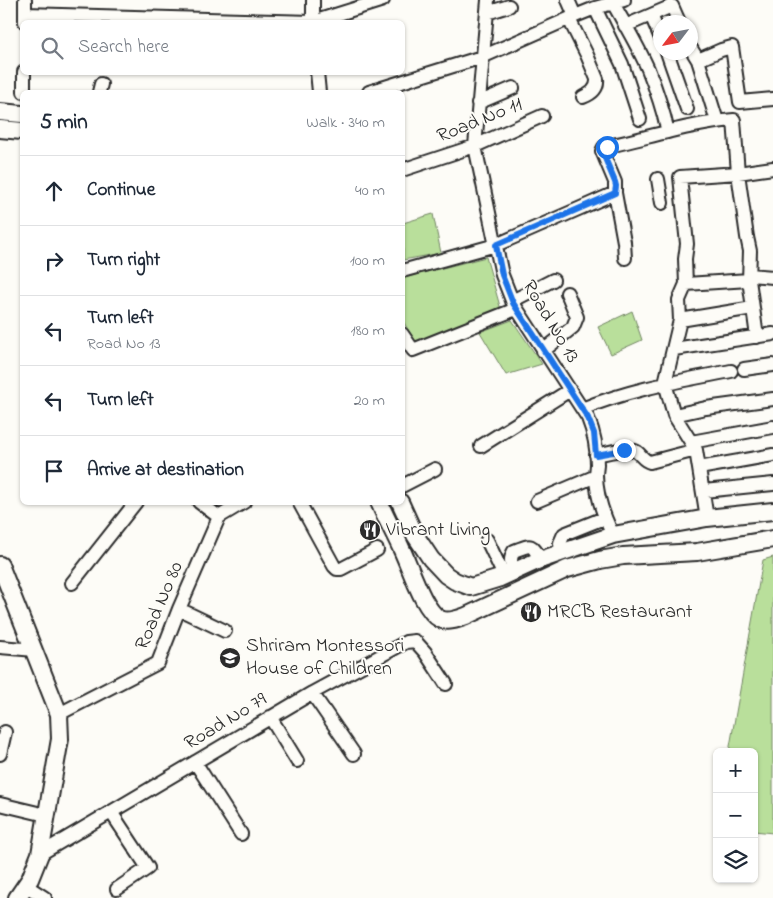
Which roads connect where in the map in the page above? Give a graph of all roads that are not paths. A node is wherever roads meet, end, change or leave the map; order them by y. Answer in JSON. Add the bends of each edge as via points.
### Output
{"nodes":[{"id":1,"x":25,"y":0,"type":"edge"},
{"id":2,"x":313,"y":0,"type":"edge"},
{"id":3,"x":383,"y":0,"type":"edge"},
{"id":4,"x":488,"y":0,"type":"edge"},
{"id":5,"x":568,"y":0,"type":"edge"},
{"id":6,"x":618,"y":2,"type":"edge"},
{"id":7,"x":509,"y":6,"type":"dead end"},
{"id":8,"x":596,"y":8,"type":"junction"},
{"id":9,"x":487,"y":13,"type":"junction"},
{"id":10,"x":651,"y":14,"type":"junction"},
{"id":11,"x":676,"y":15,"type":"edge"},
{"id":12,"x":572,"y":17,"type":"junction"},
{"id":13,"x":25,"y":18,"type":"edge"},
{"id":14,"x":653,"y":19,"type":"edge"},
{"id":15,"x":169,"y":20,"type":"edge"},
{"id":16,"x":313,"y":20,"type":"edge"},
{"id":17,"x":319,"y":20,"type":"edge"},
{"id":18,"x":626,"y":26,"type":"junction"},
{"id":19,"x":482,"y":57,"type":"junction"},
{"id":20,"x":670,"y":60,"type":"edge"},
{"id":21,"x":698,"y":60,"type":"joint"},
{"id":22,"x":24,"y":75,"type":"edge"},
{"id":23,"x":317,"y":75,"type":"edge"},
{"id":24,"x":513,"y":88,"type":"dead end"},
{"id":25,"x":24,"y":90,"type":"edge"},
{"id":26,"x":318,"y":90,"type":"edge"},
{"id":27,"x":376,"y":90,"type":"edge"},
{"id":28,"x":583,"y":97,"type":"dead end"},
{"id":29,"x":773,"y":99,"type":"edge"},
{"id":30,"x":478,"y":103,"type":"junction"},
{"id":31,"x":686,"y":109,"type":"dead end"},
{"id":32,"x":0,"y":112,"type":"edge"},
{"id":33,"x":20,"y":114,"type":"edge"},
{"id":34,"x":542,"y":116,"type":"dead end"},
{"id":35,"x":640,"y":119,"type":"dead end"},
{"id":36,"x":717,"y":121,"type":"junction"},
{"id":37,"x":0,"y":129,"type":"edge"},
{"id":38,"x":20,"y":131,"type":"edge"},
{"id":39,"x":668,"y":132,"type":"junction"},
{"id":40,"x":475,"y":146,"type":"junction"},
{"id":41,"x":773,"y":168,"type":"edge"},
{"id":42,"x":405,"y":169,"type":"edge"},
{"id":43,"x":738,"y":173,"type":"junction"},
{"id":44,"x":658,"y":180,"type":"dead end"},
{"id":45,"x":615,"y":193,"type":"junction"},
{"id":46,"x":662,"y":203,"type":"dead end"},
{"id":47,"x":496,"y":245,"type":"junction"},
{"id":48,"x":625,"y":258,"type":"dead end"},
{"id":49,"x":405,"y":270,"type":"edge"},
{"id":50,"x":750,"y":277,"type":"junction"},
{"id":51,"x":773,"y":277,"type":"edge"},
{"id":52,"x":553,"y":280,"type":"dead end"},
{"id":53,"x":686,"y":284,"type":"junction"},
{"id":54,"x":567,"y":293,"type":"dead end"},
{"id":55,"x":514,"y":305,"type":"junction"},
{"id":56,"x":753,"y":308,"type":"junction"},
{"id":57,"x":680,"y":320,"type":"junction"},
{"id":58,"x":773,"y":334,"type":"edge"},
{"id":59,"x":757,"y":336,"type":"junction"},
{"id":60,"x":405,"y":338,"type":"edge"},
{"id":61,"x":674,"y":349,"type":"junction"},
{"id":62,"x":543,"y":351,"type":"junction"},
{"id":63,"x":773,"y":365,"type":"edge"},
{"id":64,"x":744,"y":369,"type":"dead end"},
{"id":65,"x":731,"y":371,"type":"dead end"},
{"id":66,"x":665,"y":383,"type":"junction"},
{"id":67,"x":570,"y":390,"type":"junction"},
{"id":68,"x":773,"y":399,"type":"edge"},
{"id":69,"x":582,"y":409,"type":"junction"},
{"id":70,"x":674,"y":415,"type":"junction"},
{"id":71,"x":773,"y":427,"type":"edge"},
{"id":72,"x":481,"y":446,"type":"dead end"},
{"id":73,"x":694,"y":446,"type":"junction"},
{"id":74,"x":596,"y":455,"type":"junction"},
{"id":75,"x":773,"y":455,"type":"edge"},
{"id":76,"x":699,"y":468,"type":"junction"},
{"id":77,"x":435,"y":469,"type":"dead end"},
{"id":78,"x":596,"y":476,"type":"junction"},
{"id":79,"x":405,"y":484,"type":"edge"},
{"id":80,"x":773,"y":484,"type":"edge"},
{"id":81,"x":704,"y":491,"type":"junction"},
{"id":82,"x":537,"y":501,"type":"dead end"},
{"id":83,"x":134,"y":505,"type":"edge"},
{"id":84,"x":203,"y":505,"type":"edge"},
{"id":85,"x":239,"y":505,"type":"edge"},
{"id":86,"x":301,"y":505,"type":"edge"},
{"id":87,"x":380,"y":505,"type":"edge"},
{"id":88,"x":401,"y":505,"type":"edge"},
{"id":89,"x":773,"y":511,"type":"edge"},
{"id":90,"x":219,"y":517,"type":"junction"},
{"id":91,"x":604,"y":518,"type":"junction"},
{"id":92,"x":707,"y":518,"type":"junction"},
{"id":93,"x":612,"y":535,"type":"junction"},
{"id":94,"x":773,"y":539,"type":"edge"},
{"id":95,"x":487,"y":540,"type":"dead end"},
{"id":96,"x":377,"y":550,"type":"dead end"},
{"id":97,"x":561,"y":553,"type":"junction"},
{"id":98,"x":0,"y":565,"type":"edge"},
{"id":99,"x":509,"y":574,"type":"junction"},
{"id":100,"x":72,"y":583,"type":"dead end"},
{"id":101,"x":3,"y":584,"type":"edge"},
{"id":102,"x":179,"y":609,"type":"junction"},
{"id":103,"x":225,"y":631,"type":"dead end"},
{"id":104,"x":0,"y":647,"type":"edge"},
{"id":105,"x":35,"y":650,"type":"junction"},
{"id":106,"x":446,"y":684,"type":"dead end"},
{"id":107,"x":312,"y":693,"type":"junction"},
{"id":108,"x":59,"y":714,"type":"junction"},
{"id":109,"x":270,"y":718,"type":"junction"},
{"id":110,"x":5,"y":732,"type":"dead end"},
{"id":111,"x":0,"y":754,"type":"edge"},
{"id":112,"x":354,"y":754,"type":"dead end"},
{"id":113,"x":297,"y":760,"type":"dead end"},
{"id":114,"x":195,"y":762,"type":"junction"},
{"id":115,"x":0,"y":804,"type":"edge"},
{"id":116,"x":111,"y":812,"type":"junction"},
{"id":117,"x":46,"y":815,"type":"junction"},
{"id":118,"x":242,"y":834,"type":"dead end"},
{"id":119,"x":40,"y":854,"type":"junction"},
{"id":120,"x":117,"y":889,"type":"dead end"},
{"id":121,"x":21,"y":892,"type":"edge"},
{"id":122,"x":44,"y":898,"type":"edge"}],
"edges":[{"from":1,"to":13,"type":"street"},
{"from":2,"to":16,"type":"street"},
{"from":3,"to":17,"type":"street"},
{"from":4,"to":9,"type":"street","name":"Road No 13"},
{"from":5,"to":12,"type":"street"},
{"from":6,"to":8,"type":"street"},
{"from":6,"to":18,"type":"street"},
{"from":7,"to":9,"type":"street"},
{"from":8,"to":12,"type":"street"},
{"from":8,"to":35,"type":"street","via":[[622,64]]},
{"from":9,"to":19,"type":"street","name":"Road No 13"},
{"from":10,"to":11,"type":"street","via":[[672,6]]},
{"from":10,"to":14,"type":"street"},
{"from":10,"to":18,"type":"street"},
{"from":12,"to":19,"type":"street"},
{"from":12,"to":28,"type":"street","via":[[598,84]]},
{"from":13,"to":15,"type":"street"},
{"from":18,"to":39,"type":"street","via":[[661,103]]},
{"from":19,"to":27,"type":"street"},
{"from":19,"to":30,"type":"street","name":"Road No 13"},
{"from":20,"to":31,"type":"street"},
{"from":21,"to":29,"type":"street","via":[[732,47],[740,102]]},
{"from":21,"to":36,"type":"street"},
{"from":22,"to":25,"type":"street"},
{"from":23,"to":26,"type":"street"},
{"from":24,"to":30,"type":"street"},
{"from":30,"to":40,"type":"street","name":"Road No 13"},
{"from":32,"to":33,"type":"main road"},
{"from":34,"to":40,"type":"street","name":"Road No 11"},
{"from":36,"to":39,"type":"street"},
{"from":36,"to":43,"type":"street","via":[[734,120]]},
{"from":37,"to":38,"type":"main road"},
{"from":39,"to":45,"type":"street","via":[[602,149],[616,186]]},
{"from":40,"to":42,"type":"street","name":"Road No 11"},
{"from":40,"to":47,"type":"street","name":"Road No 13"},
{"from":41,"to":43,"type":"street"},
{"from":43,"to":50,"type":"street","via":[[750,251]]},
{"from":43,"to":53,"type":"street","via":[[680,177],[687,244]]},
{"from":44,"to":46,"type":"street"},
{"from":45,"to":47,"type":"street"},
{"from":45,"to":48,"type":"street"},
{"from":47,"to":49,"type":"street"},
{"from":47,"to":55,"type":"street","name":"Road No 13","via":[[502,275]]},
{"from":50,"to":51,"type":"street"},
{"from":50,"to":53,"type":"street"},
{"from":50,"to":56,"type":"street"},
{"from":52,"to":55,"type":"street"},
{"from":53,"to":57,"type":"street","via":[[679,300]]},
{"from":54,"to":62,"type":"street","via":[[577,317],[573,327]]},
{"from":55,"to":60,"type":"street","via":[[413,350]]},
{"from":55,"to":62,"type":"street","name":"Road No 13"},
{"from":56,"to":57,"type":"street"},
{"from":56,"to":59,"type":"street"},
{"from":57,"to":61,"type":"street"},
{"from":58,"to":59,"type":"street"},
{"from":59,"to":61,"type":"street"},
{"from":61,"to":66,"type":"street"},
{"from":62,"to":67,"type":"street","name":"Road No 13"},
{"from":63,"to":64,"type":"street"},
{"from":65,"to":66,"type":"street"},
{"from":66,"to":69,"type":"street","via":[[607,398]]},
{"from":66,"to":70,"type":"street"},
{"from":67,"to":69,"type":"street","name":"Road No 13"},
{"from":67,"to":72,"type":"street"},
{"from":68,"to":70,"type":"street"},
{"from":69,"to":74,"type":"street","name":"Road No 13","via":[[594,433]]},
{"from":70,"to":73,"type":"street"},
{"from":71,"to":73,"type":"street"},
{"from":73,"to":74,"type":"street","via":[[650,462],[633,450]]},
{"from":73,"to":76,"type":"street"},
{"from":74,"to":78,"type":"street","name":"Road No 13"},
{"from":75,"to":76,"type":"street"},
{"from":76,"to":81,"type":"street"},
{"from":77,"to":79,"type":"street"},
{"from":78,"to":82,"type":"street"},
{"from":78,"to":91,"type":"street","name":"Road No 13"},
{"from":80,"to":81,"type":"street"},
{"from":81,"to":92,"type":"street"},
{"from":83,"to":100,"type":"street"},
{"from":84,"to":90,"type":"street"},
{"from":85,"to":90,"type":"street"},
{"from":86,"to":96,"type":"street","via":[[337,569]]},
{"from":87,"to":94,"type":"main road","via":[[429,608],[442,620],[456,620],[567,569],[600,560],[696,552]]},
{"from":88,"to":99,"type":"main road","via":[[430,559],[455,581],[471,587]]},
{"from":89,"to":92,"type":"main road"},
{"from":90,"to":102,"type":"street","name":"Road No 80"},
{"from":91,"to":93,"type":"street","name":"Road No 13"},
{"from":91,"to":97,"type":"street","via":[[564,534],[560,543]]},
{"from":92,"to":93,"type":"main road"},
{"from":93,"to":97,"type":"main road"},
{"from":95,"to":99,"type":"street"},
{"from":97,"to":99,"type":"main road"},
{"from":98,"to":101,"type":"main road"},
{"from":101,"to":105,"type":"main road"},
{"from":102,"to":103,"type":"street"},
{"from":102,"to":108,"type":"street","name":"Road No 80","via":[[158,663]]},
{"from":104,"to":105,"type":"street"},
{"from":105,"to":108,"type":"main road"},
{"from":106,"to":107,"type":"street","name":"Road No 79","via":[[415,641],[406,642]]},
{"from":107,"to":109,"type":"street","name":"Road No 79"},
{"from":107,"to":112,"type":"street"},
{"from":108,"to":117,"type":"main road","via":[[60,739]]},
{"from":109,"to":113,"type":"street"},
{"from":109,"to":114,"type":"street","name":"Road No 79"},
{"from":110,"to":111,"type":"street"},
{"from":114,"to":116,"type":"street","name":"Road No 79"},
{"from":114,"to":118,"type":"street"},
{"from":115,"to":117,"type":"street"},
{"from":116,"to":119,"type":"street","name":"Road No 79"},
{"from":116,"to":120,"type":"street","via":[[148,868]]},
{"from":117,"to":119,"type":"main road"},
{"from":119,"to":121,"type":"main road"},
{"from":121,"to":122,"type":"street"}]}
